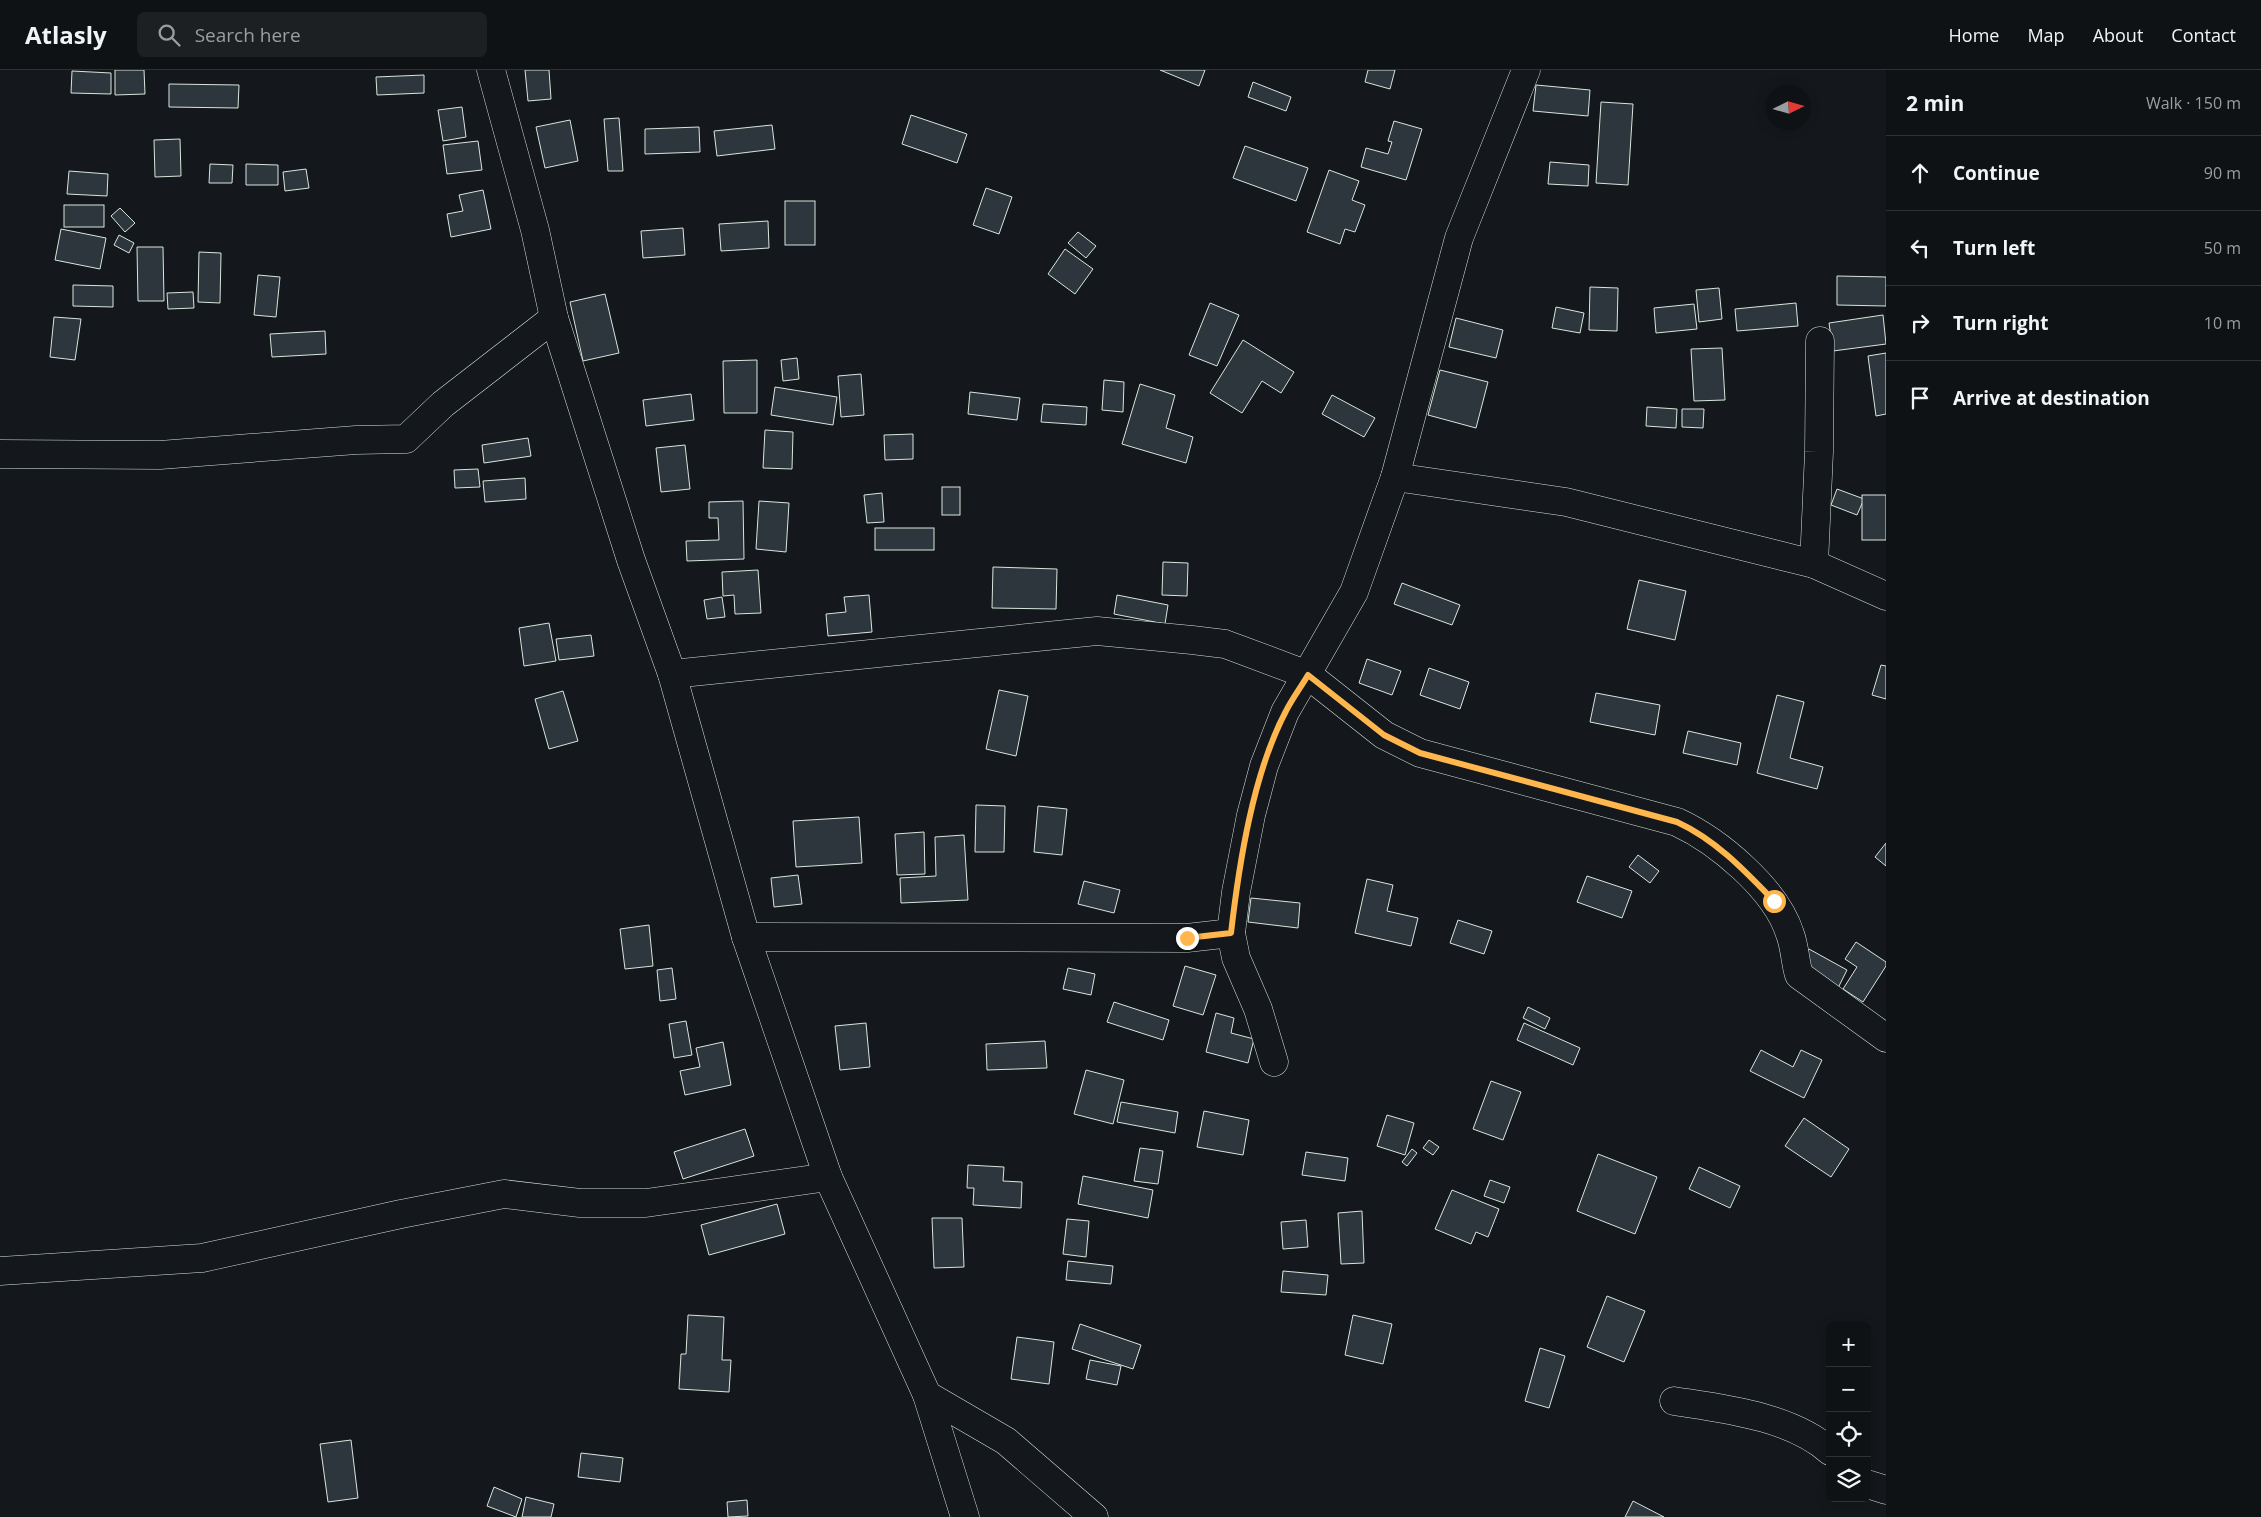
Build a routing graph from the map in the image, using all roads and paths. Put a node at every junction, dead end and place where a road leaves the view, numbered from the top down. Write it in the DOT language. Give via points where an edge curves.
graph roads {
  1 [pos="491,70"];
  2 [pos="1526,70"];
  3 [pos="554,318"];
  4 [pos="1820,341"];
  5 [pos="0,454"];
  6 [pos="1395,477"];
  7 [pos="1814,564"];
  8 [pos="1886,596"];
  9 [pos="672,674"];
  10 [pos="1308,675"];
  11 [pos="1231,933"];
  12 [pos="746,937"];
  13 [pos="1886,1038"];
  14 [pos="1274,1062"];
  15 [pos="828,1177"];
  16 [pos="0,1271"];
  17 [pos="927,1394"];
  18 [pos="1674,1400"];
  19 [pos="1826,1448"];
  20 [pos="1871,1485"];
  21 [pos="1886,1490"];
  22 [pos="965,1517"];
  23 [pos="1094,1517"];
  1 -- 3 [label="street" via="536,230"];
  2 -- 6 [label="street" via="1459,238"];
  3 -- 5 [label="street" via="444,404 406,439 160,454"];
  3 -- 9 [label="street" via="631,560"];
  4 -- 7 [label="street"];
  6 -- 7 [label="street" via="1566,502"];
  6 -- 10 [label="street" via="1354,592"];
  7 -- 8 [label="street"];
  9 -- 10 [label="street" via="1097,631 1225,644"];
  9 -- 12 [label="street"];
  10 -- 11 [label="street" via="1285,712 1264,766 1238,882"];
  10 -- 13 [label="street" via="1384,735 1420,753 1677,822 1698,832 1740,866 1774,901 1791,934 1799,975"];
  11 -- 12 [label="street" via="1187,938"];
  11 -- 14 [label="street" via="1236,958 1258,1009"];
  12 -- 15 [label="street"];
  15 -- 16 [label="street" via="646,1203 580,1204 504,1194 202,1258"];
  15 -- 17 [label="street"];
  17 -- 22 [label="street"];
  17 -- 23 [label="street" via="1006,1441"];
  18 -- 19 [label="street" via="1770,1420 1817,1440"];
  20 -- 21 [label="street"];
}
